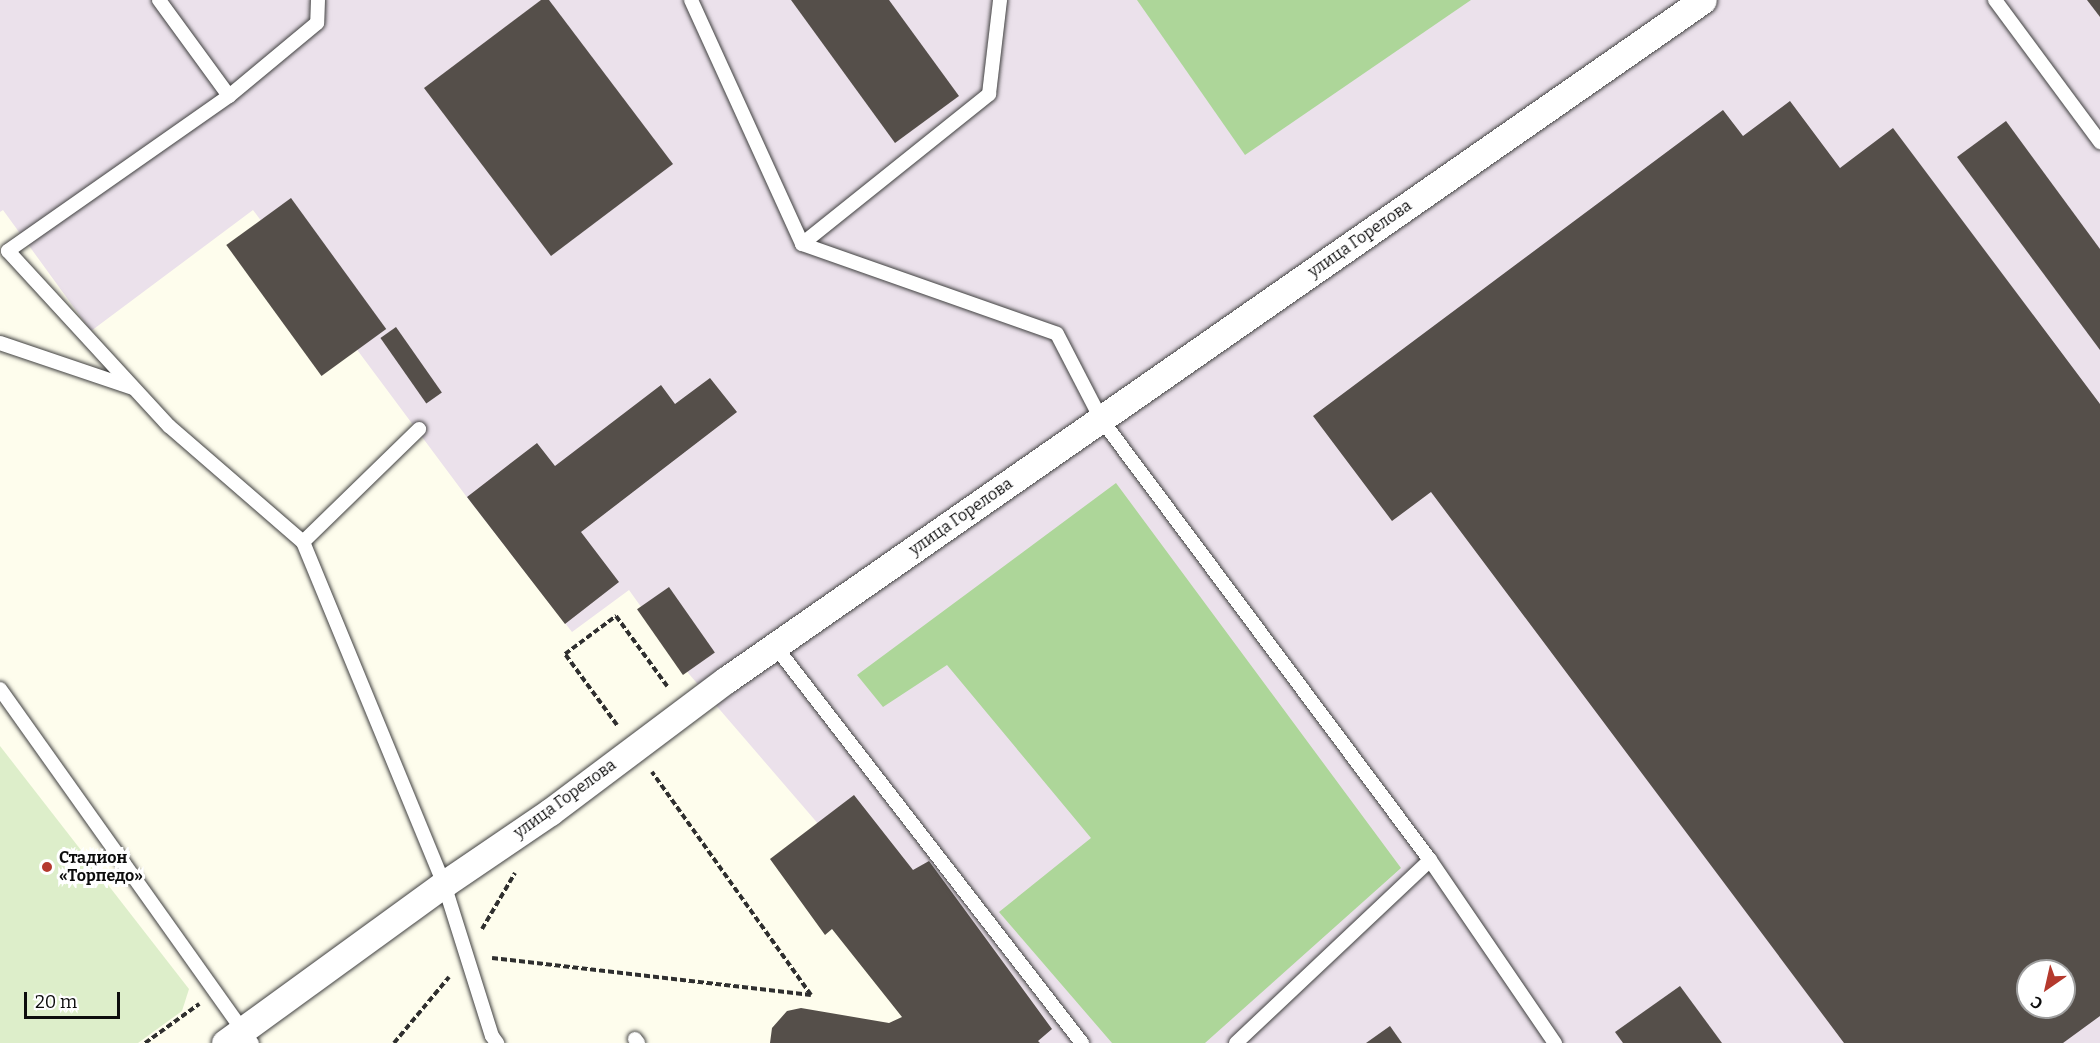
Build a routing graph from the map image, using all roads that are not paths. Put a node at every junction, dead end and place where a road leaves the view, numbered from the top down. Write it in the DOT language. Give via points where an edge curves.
graph roads {
  1 [pos="159,0"];
  2 [pos="318,0"];
  3 [pos="692,0"];
  4 [pos="1000,0"];
  5 [pos="1703,0"];
  6 [pos="1995,0"];
  7 [pos="229,96"];
  8 [pos="2100,142"];
  9 [pos="802,244"];
  10 [pos="0,343"];
  11 [pos="135,389"];
  12 [pos="1101,420"];
  13 [pos="419,429"];
  14 [pos="303,542"];
  15 [pos="775,646"];
  16 [pos="0,689"];
  17 [pos="1430,860"];
  18 [pos="444,884"];
  19 [pos="240,1039"];
  20 [pos="497,1043"];
  21 [pos="1082,1043"];
  22 [pos="1236,1043"];
  23 [pos="1555,1043"];
  1 -- 7 [label="lane"];
  2 -- 7 [label="lane" via="317,23"];
  3 -- 9 [label="lane"];
  4 -- 9 [label="lane" via="989,94"];
  5 -- 12 [label="street, улица Горелова"];
  6 -- 8 [label="lane"];
  7 -- 11 [label="lane" via="8,251"];
  9 -- 12 [label="lane" via="1057,334"];
  10 -- 11 [label="lane"];
  11 -- 14 [label="lane" via="169,426"];
  12 -- 15 [label="street, улица Горелова"];
  12 -- 17 [label="lane"];
  13 -- 14 [label="lane"];
  14 -- 18 [label="lane"];
  15 -- 18 [label="street, улица Горелова" via="550,812"];
  15 -- 21 [label="lane"];
  16 -- 19 [label="lane" via="216,991"];
  17 -- 22 [label="lane"];
  17 -- 23 [label="lane"];
  18 -- 19 [label="street, улица Горелова"];
  18 -- 20 [label="lane"];
}
